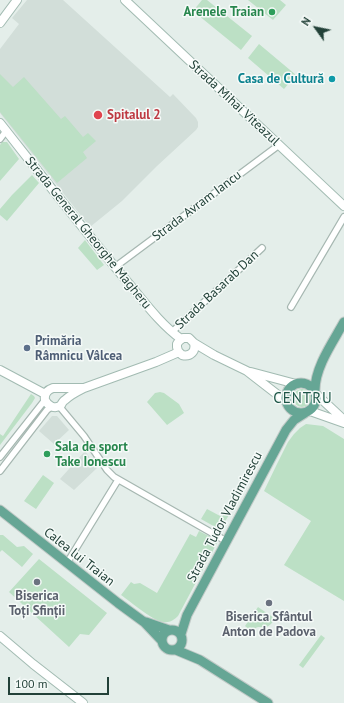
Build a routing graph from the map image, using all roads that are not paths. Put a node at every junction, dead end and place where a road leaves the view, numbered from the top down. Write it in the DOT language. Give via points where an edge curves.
graph roads {
  1 [pos="17,0"];
  2 [pos="125,0"];
  3 [pos="0,23"];
  4 [pos="0,122"];
  5 [pos="6,131"];
  6 [pos="0,139"];
  7 [pos="279,145"];
  8 [pos="344,206"];
  9 [pos="344,217"];
  10 [pos="262,248"];
  11 [pos="115,267"];
  12 [pos="291,307"];
  13 [pos="344,322"];
  14 [pos="172,332"];
  15 [pos="181,340"];
  16 [pos="194,343"];
  17 [pos="179,352"];
  18 [pos="193,352"];
  19 [pos="214,355"];
  20 [pos="319,368"];
  21 [pos="0,370"];
  22 [pos="247,371"];
  23 [pos="300,383"];
  24 [pos="56,388"];
  25 [pos="84,388"];
  26 [pos="315,392"];
  27 [pos="45,397"];
  28 [pos="58,404"];
  29 [pos="288,405"];
  30 [pos="307,412"];
  31 [pos="344,420"];
  32 [pos="344,423"];
  33 [pos="286,430"];
  34 [pos="0,457"];
  35 [pos="0,471"];
  36 [pos="118,480"];
  37 [pos="0,510"];
  38 [pos="226,541"];
  39 [pos="67,563"];
  40 [pos="187,615"];
  41 [pos="144,622"];
  42 [pos="170,630"];
  43 [pos="0,636"];
  44 [pos="182,637"];
  45 [pos="162,641"];
  46 [pos="176,650"];
  47 [pos="200,660"];
  48 [pos="83,703"];
  49 [pos="268,703"];
  1 -- 3 [label="street"];
  2 -- 7 [label="street, Strada Mihai Viteazul"];
  4 -- 5 [label="street, Strada General Gheorghe Magheru"];
  5 -- 6 [label="street"];
  5 -- 11 [label="street, Strada General Gheorghe Magheru"];
  7 -- 8 [label="street, Strada Mihai Viteazul"];
  7 -- 11 [label="street, Strada Avram Iancu"];
  9 -- 12 [label="street"];
  10 -- 14 [label="street, Strada Basarab Dan"];
  11 -- 14 [label="street, Strada General Gheorghe Magheru"];
  13 -- 20 [label="main road"];
  14 -- 15 [label="street, Strada General Gheorghe Magheru"];
  15 -- 16 [label="street" via="187,338"];
  15 -- 17 [label="street" via="177,346"];
  16 -- 18 [label="street"];
  16 -- 19 [label="street"];
  17 -- 18 [label="street" via="187,356"];
  17 -- 25 [label="street"];
  18 -- 19 [label="street"];
  19 -- 22 [label="street"];
  20 -- 23 [label="main road"];
  20 -- 26 [label="main road"];
  21 -- 27 [label="street"];
  22 -- 23 [label="street"];
  22 -- 29 [label="street"];
  23 -- 26 [label="main road" via="311,386"];
  23 -- 29 [label="main road" via="289,389 286,398"];
  24 -- 25 [label="street"];
  24 -- 27 [label="street" via="49,389"];
  24 -- 28 [label="street" via="63,394"];
  25 -- 28 [label="street"];
  26 -- 30 [label="main road" via="316,404"];
  26 -- 31 [label="street"];
  27 -- 28 [label="street" via="46,404"];
  27 -- 34 [label="street"];
  28 -- 35 [label="street" via="47,410"];
  28 -- 36 [label="street" via="107,470"];
  29 -- 30 [label="main road" via="297,413"];
  29 -- 33 [label="main road, Strada Tudor Vladimirescu" via="289,418"];
  30 -- 32 [label="street"];
  30 -- 33 [label="main road, Strada Tudor Vladimirescu" via="294,420"];
  33 -- 38 [label="main road, Strada Tudor Vladimirescu"];
  36 -- 38 [label="street"];
  36 -- 39 [label="street"];
  37 -- 39 [label="main road, Calea lui Traian"];
  38 -- 40 [label="main road, Strada Tudor Vladimirescu"];
  39 -- 41 [label="main road, Calea lui Traian"];
  40 -- 42 [label="main road, Strada Tudor Vladimirescu"];
  40 -- 44 [label="main road, Strada Tudor Vladimirescu"];
  41 -- 42 [label="main road, Calea lui Traian"];
  41 -- 45 [label="main road, Calea lui Traian"];
  42 -- 44 [label="main road" via="177,631"];
  42 -- 45 [label="main road" via="164,634"];
  43 -- 48 [label="street"];
  44 -- 46 [label="main road" via="181,646"];
  44 -- 47 [label="main road"];
  45 -- 46 [label="main road" via="167,649"];
  46 -- 47 [label="main road"];
  47 -- 49 [label="main road"];
}
